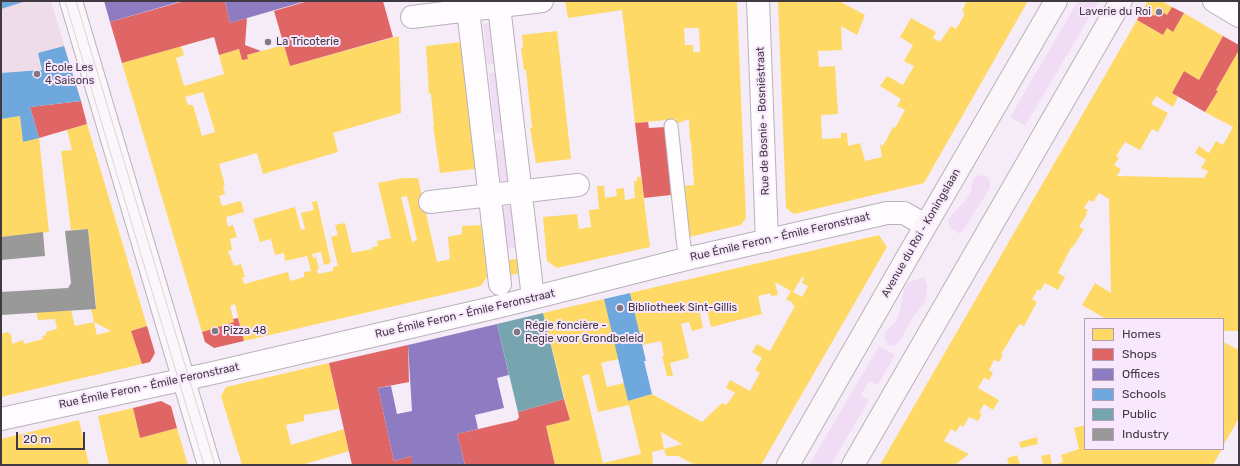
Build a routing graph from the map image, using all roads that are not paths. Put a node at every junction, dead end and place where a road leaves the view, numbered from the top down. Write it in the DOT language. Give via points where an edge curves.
graph roads {
  1 [pos="71,1"];
  2 [pos="542,1"];
  3 [pos="758,1"];
  4 [pos="1056,1"];
  5 [pos="1121,1"];
  6 [pos="1214,1"];
  7 [pos="467,6"];
  8 [pos="500,6"];
  9 [pos="1239,16"];
  10 [pos="412,17"];
  11 [pos="671,126"];
  12 [pos="578,185"];
  13 [pos="520,190"];
  14 [pos="490,194"];
  15 [pos="430,202"];
  16 [pos="925,225"];
  17 [pos="767,240"];
  18 [pos="686,259"];
  19 [pos="500,284"];
  20 [pos="533,298"];
  21 [pos="184,379"];
  22 [pos="1,420"];
  23 [pos="209,465"];
  24 [pos="788,465"];
  25 [pos="853,465"];
  1 -- 21 [label="street"];
  2 -- 8 [label="street"];
  3 -- 17 [label="street, Rue de Bosnie - Bosniëstraat"];
  4 -- 16 [label="street, Avenue du Roi - Koningslaan"];
  5 -- 25 [label="street"];
  6 -- 9 [label="street"];
  7 -- 8 [label="street"];
  7 -- 10 [label="street"];
  7 -- 14 [label="street"];
  8 -- 13 [label="street"];
  11 -- 18 [label="lane"];
  12 -- 13 [label="street"];
  13 -- 14 [label="street"];
  13 -- 20 [label="street"];
  14 -- 15 [label="street"];
  14 -- 19 [label="street"];
  16 -- 17 [label="street, Rue Émile Feron - Émile Feronstraat" via="904,213 887,212"];
  16 -- 24 [label="street, Avenue du Roi - Koningslaan"];
  17 -- 18 [label="street, Rue Émile Feron - Émile Feronstraat"];
  18 -- 20 [label="street, Rue Émile Feron - Émile Feronstraat"];
  20 -- 21 [label="street, Rue Émile Feron - Émile Feronstraat"];
  21 -- 22 [label="street, Rue Émile Feron - Émile Feronstraat"];
  21 -- 23 [label="street"];
}
